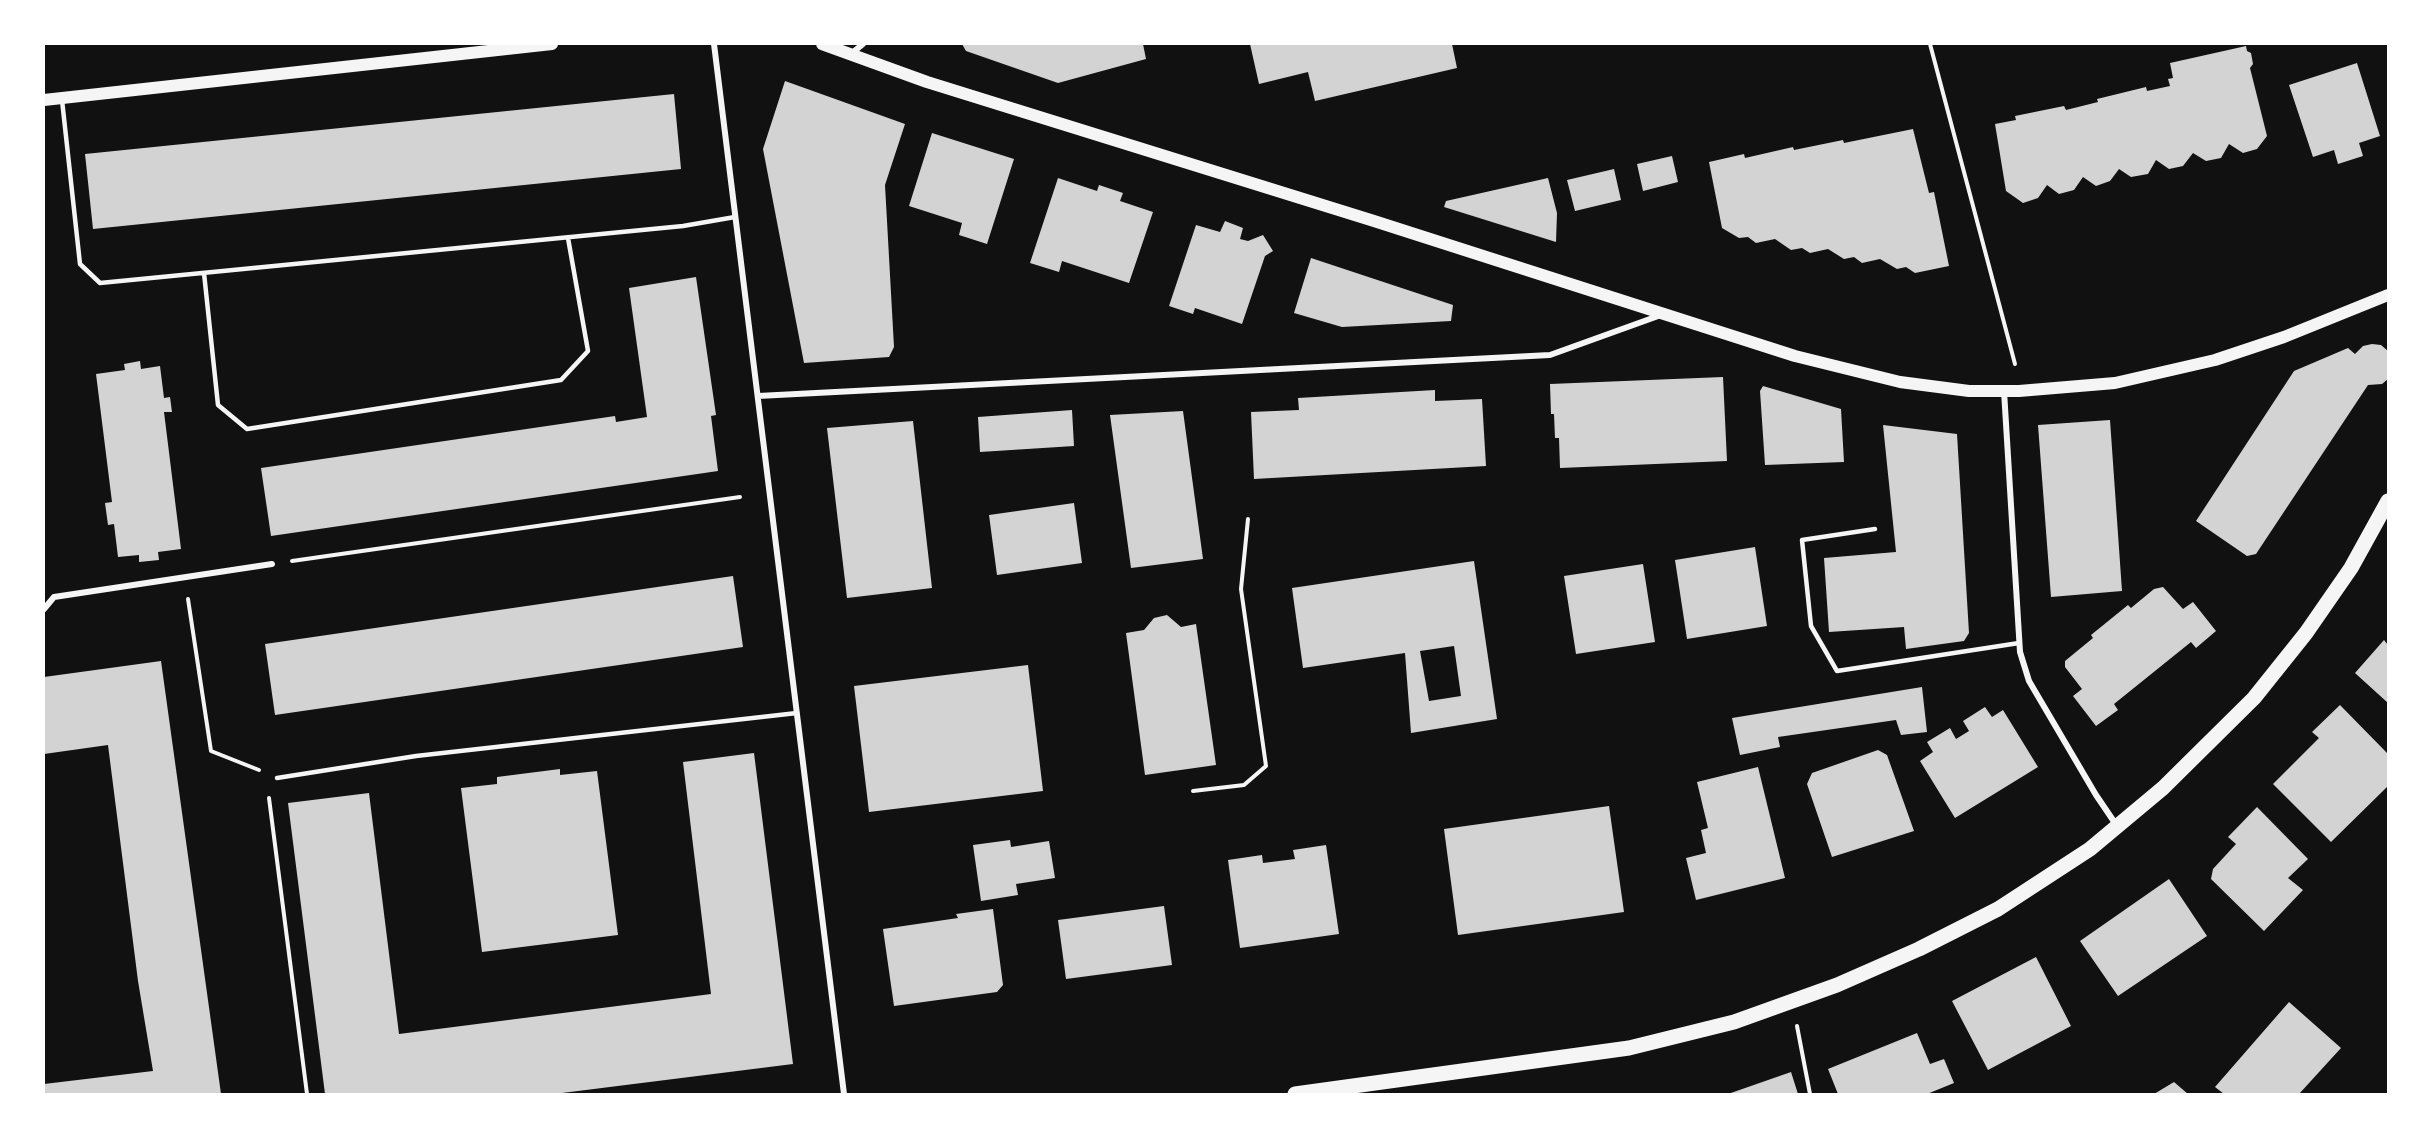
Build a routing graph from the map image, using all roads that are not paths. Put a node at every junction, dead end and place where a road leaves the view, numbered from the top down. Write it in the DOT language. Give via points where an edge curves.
graph roads {
  1 [pos="552,44"];
  2 [pos="714,44"];
  3 [pos="822,44"];
  4 [pos="863,44"];
  5 [pos="852,53"];
  6 [pos="61,98"];
  7 [pos="44,100"];
  8 [pos="735,218"];
  9 [pos="568,238"];
  10 [pos="204,273"];
  11 [pos="2388,295"];
  12 [pos="1663,314"];
  13 [pos="2004,391"];
  14 [pos="758,396"];
  15 [pos="2388,501"];
  16 [pos="1875,529"];
  17 [pos="272,564"];
  18 [pos="44,609"];
  19 [pos="2019,643"];
  20 [pos="797,714"];
  21 [pos="277,778"];
  22 [pos="2117,826"];
  23 [pos="843,1095"];
  24 [pos="1295,1095"];
  1 -- 6 [label="main road"];
  2 -- 8 [label="street"];
  3 -- 5 [label="main road"];
  4 -- 5 [label="street"];
  5 -- 12 [label="main road" via="927,82"];
  6 -- 7 [label="main road"];
  6 -- 10 [label="lane" via="80,264 100,283"];
  8 -- 9 [label="lane"];
  8 -- 14 [label="street"];
  9 -- 10 [label="lane"];
  9 -- 10 [label="lane" via="588,351 561,380 247,429 218,405"];
  11 -- 13 [label="main road" via="2216,360 2115,383"];
  12 -- 13 [label="main road" via="1795,356 1900,382 1969,391"];
  12 -- 14 [label="street" via="1550,355"];
  13 -- 19 [label="street"];
  14 -- 20 [label="street"];
  15 -- 22 [label="main road" via="2346,575 2254,698 2163,788"];
  16 -- 19 [label="lane" via="1802,540 1811,626 1837,671"];
  17 -- 18 [label="street" via="54,597"];
  19 -- 22 [label="street" via="2030,681"];
  20 -- 21 [label="lane" via="416,756"];
  20 -- 23 [label="street"];
  22 -- 24 [label="main road" via="2090,849 1998,909 1837,985 1734,1022 1629,1048"];
}
